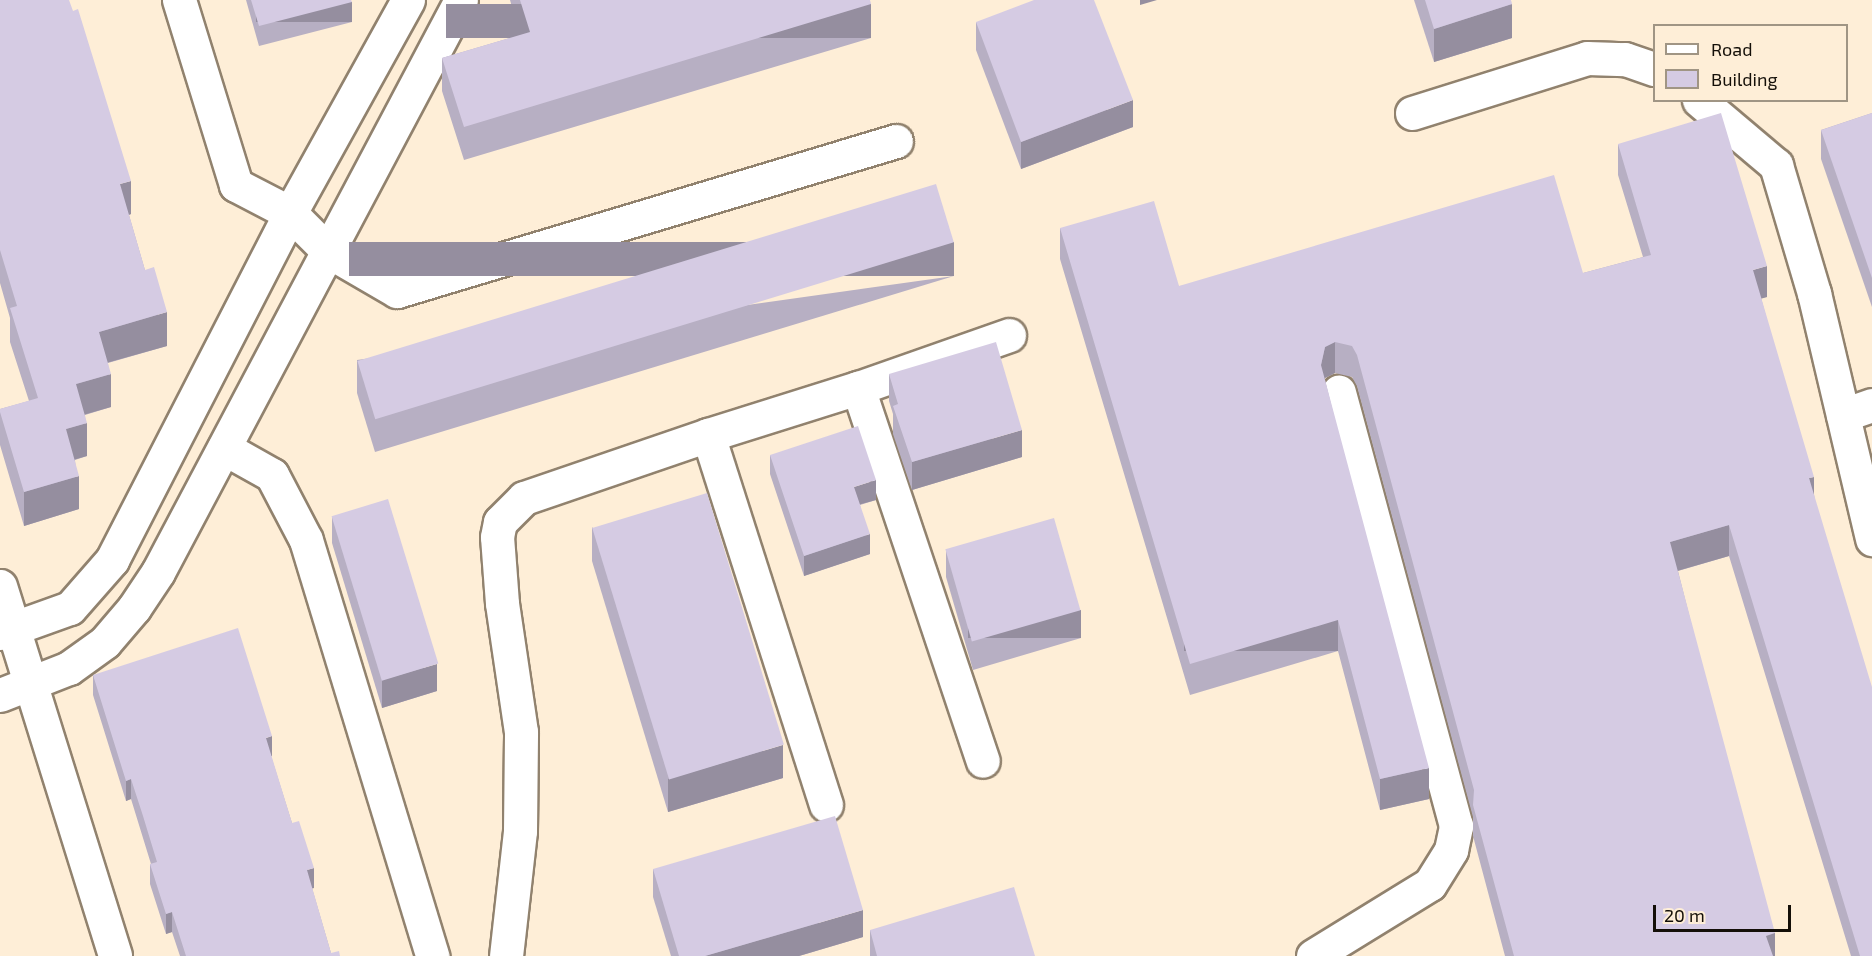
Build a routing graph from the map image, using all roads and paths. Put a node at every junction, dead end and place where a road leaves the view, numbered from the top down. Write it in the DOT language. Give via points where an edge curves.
graph roads {
  1 [pos="179,0"];
  2 [pos="408,0"];
  3 [pos="461,0"];
  4 [pos="1653,69"];
  5 [pos="1701,102"];
  6 [pos="1412,113"];
  7 [pos="896,141"];
  8 [pos="290,213"];
  9 [pos="328,251"];
  10 [pos="1010,335"];
  11 [pos="858,388"];
  12 [pos="1339,391"];
  13 [pos="1857,410"];
  14 [pos="708,435"];
  15 [pos="224,448"];
  16 [pos="1872,539"];
  17 [pos="0,586"];
  18 [pos="7,631"];
  19 [pos="15,690"];
  20 [pos="983,760"];
  21 [pos="826,805"];
  22 [pos="115,956"];
  23 [pos="432,956"];
  24 [pos="506,956"];
  25 [pos="1313,956"];
  1 -- 8 [label="street" via="236,185"];
  2 -- 8 [label="street"];
  3 -- 9 [label="street"];
  4 -- 6 [label="street" via="1625,59 1587,58"];
  5 -- 13 [label="street" via="1776,165 1814,293"];
  7 -- 9 [label="street" via="397,291"];
  8 -- 9 [label="street"];
  8 -- 18 [label="street" via="112,560 70,608"];
  9 -- 15 [label="street"];
  10 -- 11 [label="street"];
  11 -- 14 [label="street"];
  11 -- 20 [label="street"];
  12 -- 25 [label="street" via="1456,826 1451,850 1430,884"];
  13 -- 16 [label="street"];
  14 -- 21 [label="street"];
  14 -- 24 [label="street" via="524,498 500,522 497,537 502,603 521,732 520,831"];
  15 -- 19 [label="street" via="134,608 105,642 69,668"];
  15 -- 23 [label="street" via="272,475 306,540"];
  17 -- 18 [label="street"];
  18 -- 19 [label="street"];
  19 -- 22 [label="street"];
}
